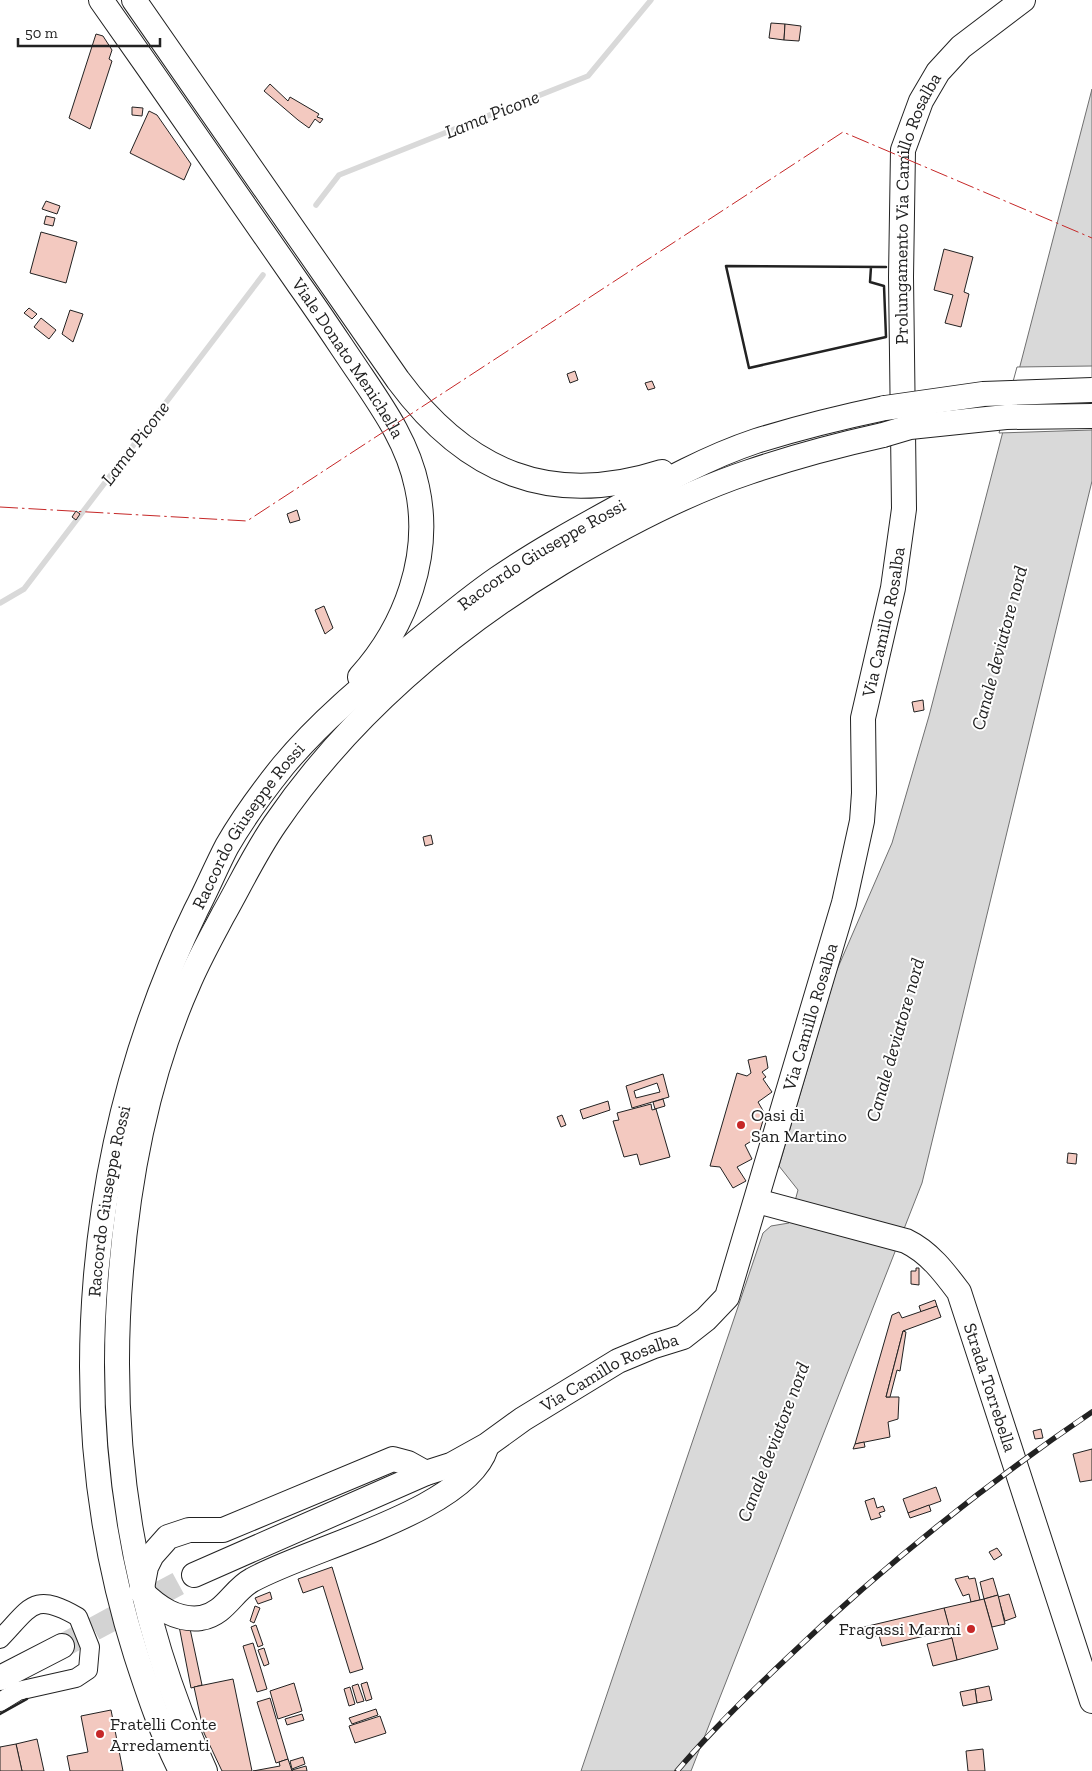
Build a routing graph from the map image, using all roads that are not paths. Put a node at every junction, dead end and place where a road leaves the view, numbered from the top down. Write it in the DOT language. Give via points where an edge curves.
graph roads {
  1 [pos="101,0"];
  2 [pos="134,0"];
  3 [pos="1023,0"];
  4 [pos="1047,390"];
  5 [pos="1092,390"];
  6 [pos="1092,416"];
  7 [pos="884,423"];
  8 [pos="910,426"];
  9 [pos="752,442"];
  10 [pos="904,459"];
  11 [pos="307,739"];
  12 [pos="164,981"];
  13 [pos="159,1064"];
  14 [pos="120,1123"];
  15 [pos="757,1201"];
  16 [pos="487,1445"];
  17 [pos="426,1473"];
  18 [pos="194,1575"];
  19 [pos="141,1591"];
  20 [pos="0,1638"];
  21 [pos="62,1646"];
  22 [pos="0,1678"];
  23 [pos="1092,1701"];
  24 [pos="0,1702"];
  25 [pos="169,1748"];
  26 [pos="174,1771"];
  27 [pos="181,1771"];
  28 [pos="205,1771"];
  1 -- 11 [label="main road, Viale Donato Menichella" via="391,420 417,486 422,540 417,574 407,602 385,644"];
  2 -- 9 [label="main road, Viale Donato Menichella" via="416,405 467,451 500,469 538,482 572,486 626,481"];
  3 -- 10 [label="main road, Prolungamento Via Camillo Rosalba" via="961,47 938,72 921,101 903,150"];
  4 -- 5 [label="main road, bridge"];
  4 -- 7 [label="main road, bridge" via="982,394"];
  4 -- 8 [label="main road, bridge" via="957,408"];
  6 -- 8 [label="main road, bridge" via="1006,417"];
  7 -- 8 [label="main road"];
  7 -- 9 [label="main road, Raccordo Giuseppe Rossi" via="840,417"];
  7 -- 13 [label="main road" via="814,451 745,473 621,528 540,576 442,645 362,718 275,824 250,865 188,985"];
  9 -- 11 [label="main road, Raccordo Giuseppe Rossi" via="667,479 495,580 389,665"];
  10 -- 15 [label="main road, Via Camillo Rosalba" via="900,551 864,718 862,821 844,903"];
  11 -- 12 [label="main road, Raccordo Giuseppe Rossi" via="275,777 228,845"];
  12 -- 13 [label="main road"];
  12 -- 14 [label="main road, Raccordo Giuseppe Rossi" via="139,1052"];
  13 -- 14 [label="main road"];
  13 -- 19 [label="main road" via="134,1170 123,1239 117,1320 117,1414 122,1477"];
  14 -- 25 [label="main road, Raccordo Giuseppe Rossi" via="100,1250 94,1326 93,1398 97,1468 124,1618"];
  15 -- 16 [label="main road, Via Camillo Rosalba" via="727,1297 706,1319 683,1337 618,1362 522,1419"];
  15 -- 23 [label="main road, Strada Torrebella" via="906,1241 926,1253 959,1292"];
  16 -- 17 [label="main road, Via Camillo Rosalba" via="451,1465"];
  16 -- 19 [label="main road" via="483,1458 462,1482 413,1512 252,1580 211,1616 188,1618 171,1614 156,1606"];
  17 -- 18 [label="main road, Via Camillo Rosalba"];
  17 -- 19 [label="main road" via="393,1459 222,1530 179,1532 164,1541 152,1555"];
  19 -- 28 [label="main road" via="169,1681"];
  20 -- 24 [label="street" via="16,1618 33,1605 49,1603 78,1617 90,1647 88,1670 76,1678 18,1691"];
  21 -- 22 [label="main road"];
  25 -- 26 [label="main road"];
  25 -- 27 [label="main road, Raccordo Giuseppe Rossi"];
}
